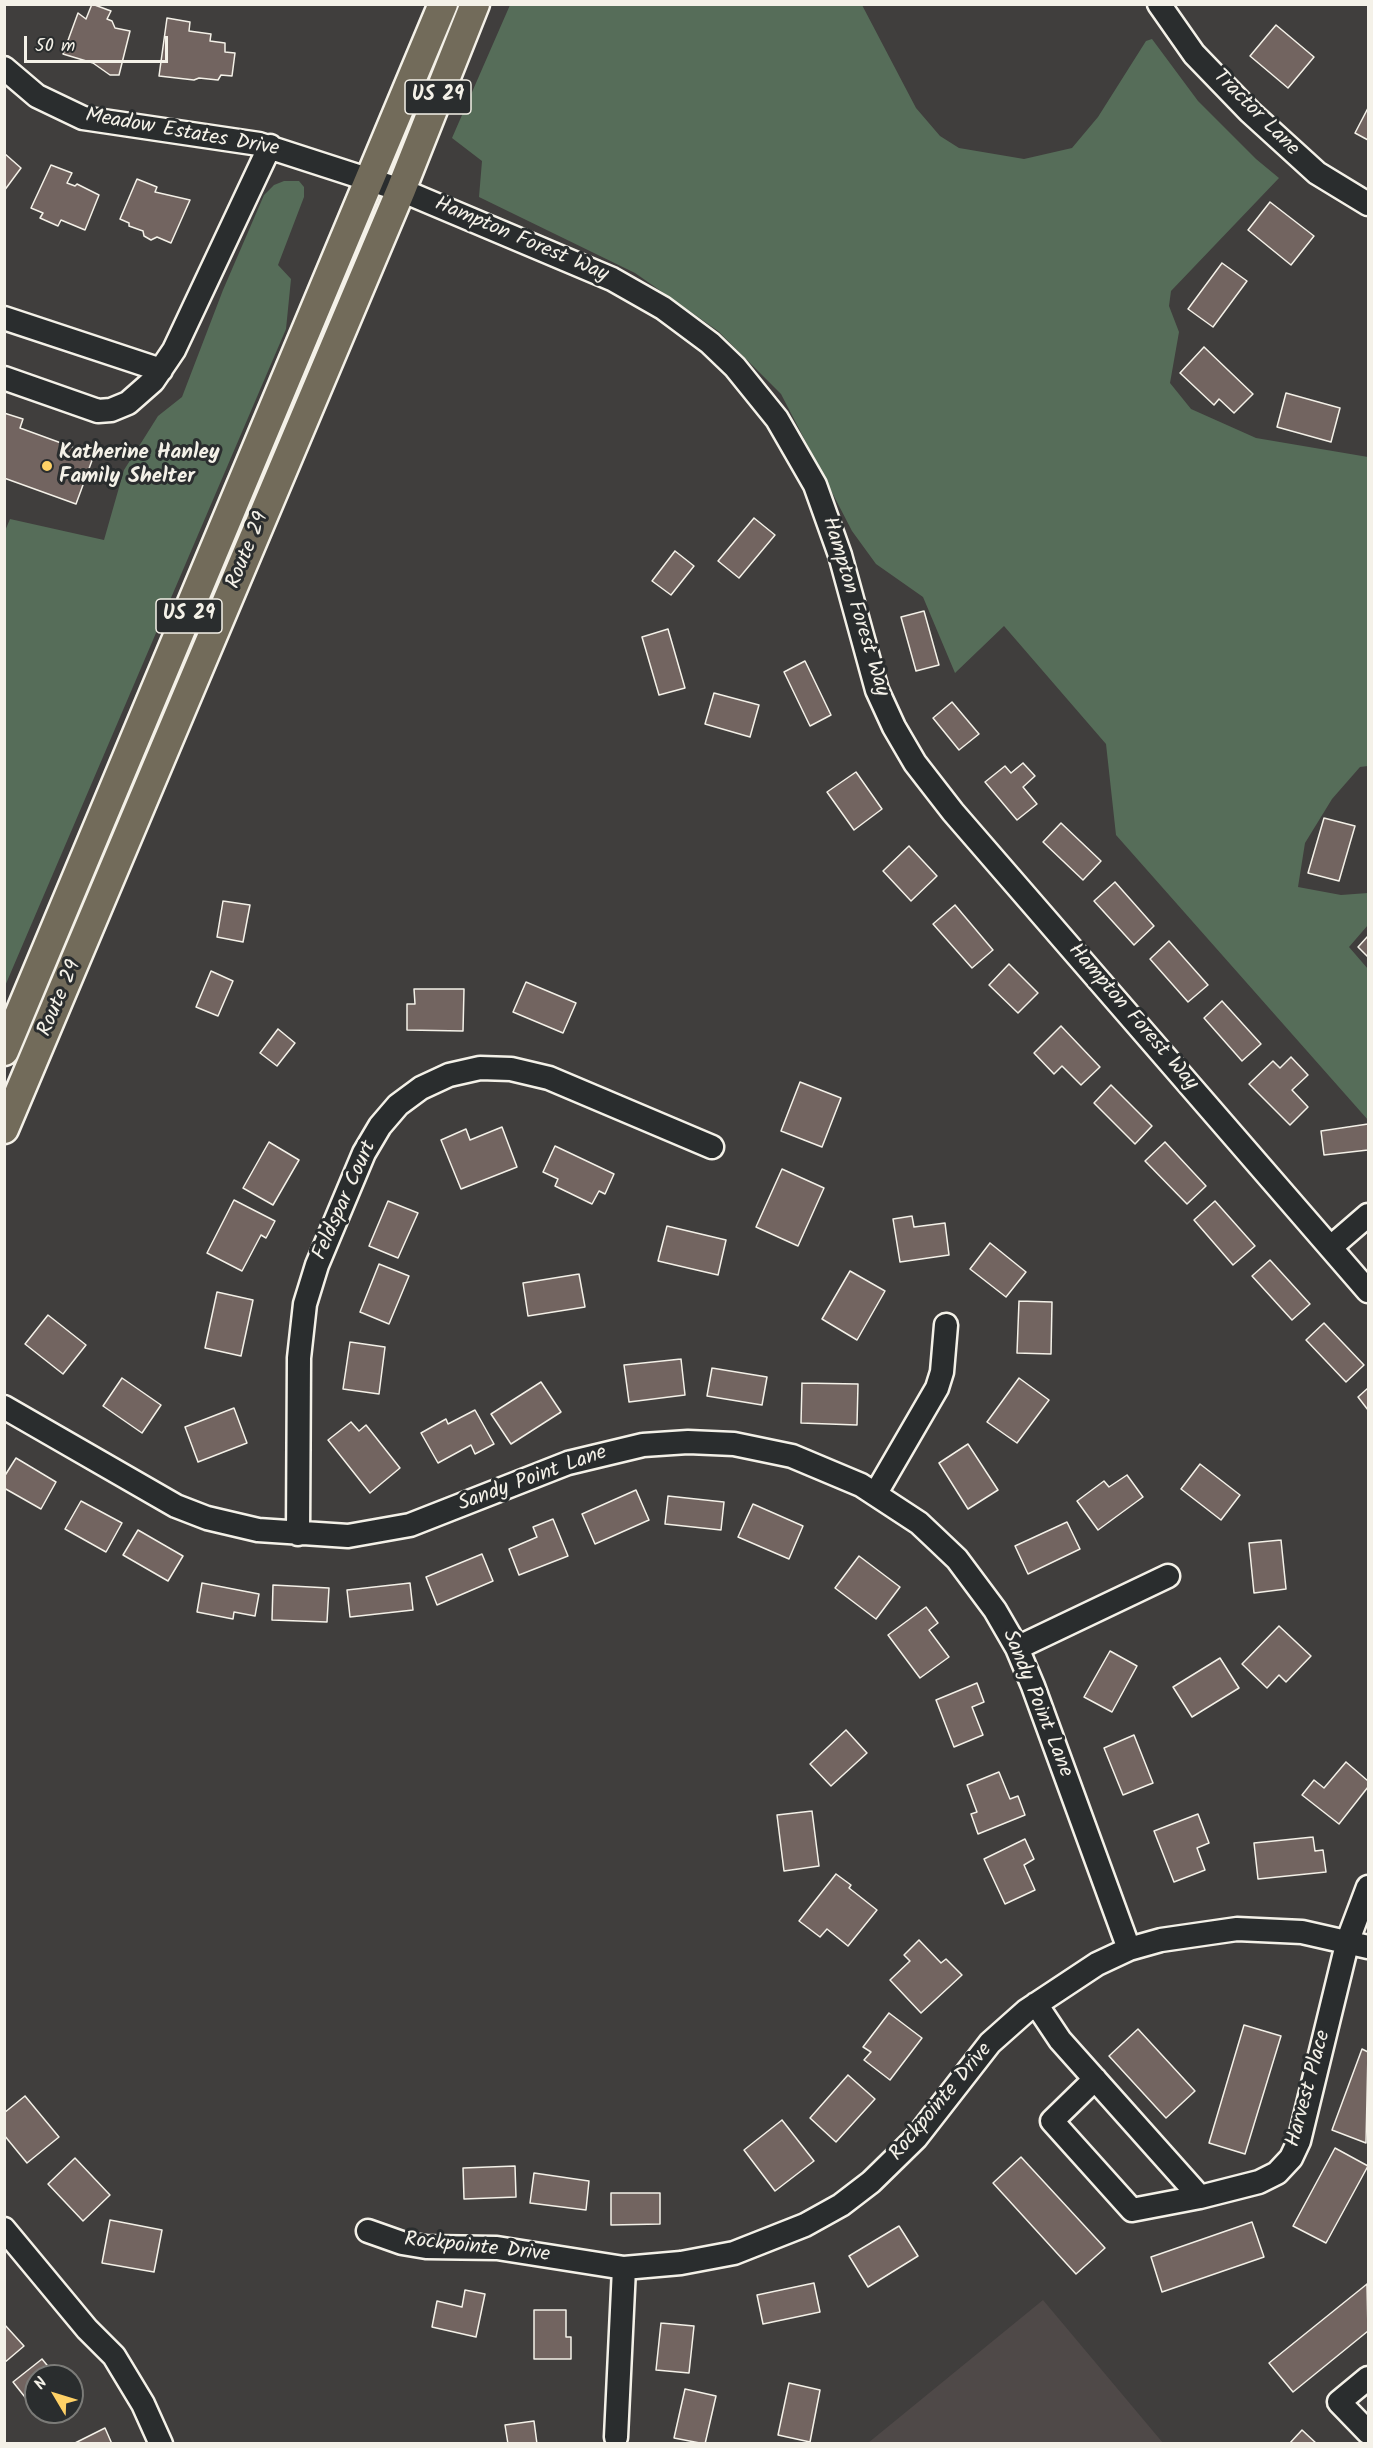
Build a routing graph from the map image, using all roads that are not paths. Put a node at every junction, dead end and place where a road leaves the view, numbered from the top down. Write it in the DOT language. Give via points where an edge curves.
graph roads {
  1 [pos="443,4"];
  2 [pos="475,4"];
  3 [pos="1159,4"];
  4 [pos="4,68"];
  5 [pos="270,146"];
  6 [pos="370,179"];
  7 [pos="401,190"];
  8 [pos="1368,204"];
  9 [pos="4,318"];
  10 [pos="160,370"];
  11 [pos="4,378"];
  12 [pos="4,1051"];
  13 [pos="4,1129"];
  14 [pos="712,1147"];
  15 [pos="1368,1215"];
  16 [pos="1331,1247"];
  17 [pos="1368,1291"];
  18 [pos="946,1325"];
  19 [pos="4,1407"];
  20 [pos="876,1493"];
  21 [pos="298,1534"];
  22 [pos="1168,1576"];
  23 [pos="1017,1648"];
  24 [pos="1368,1887"];
  25 [pos="1358,1943"];
  26 [pos="1129,1949"];
  27 [pos="1036,2004"];
  28 [pos="1095,2079"];
  29 [pos="1200,2197"];
  30 [pos="4,2229"];
  31 [pos="369,2231"];
  32 [pos="624,2268"];
  33 [pos="1368,2378"];
  34 [pos="1368,2432"];
  35 [pos="616,2437"];
  36 [pos="161,2444"];
  1 -- 6 [label="main road, Route 29 / US 29"];
  2 -- 7 [label="main road, Route 29 / US 29"];
  3 -- 8 [label="street, Tractor Lane" via="1194,54 1250,112 1317,173"];
  4 -- 5 [label="street, Meadow Estates Drive" via="37,96 83,118"];
  5 -- 6 [label="street, Meadow Estates Drive"];
  5 -- 10 [label="street" via="174,350"];
  6 -- 7 [label="street, Hampton Forest Way"];
  6 -- 12 [label="main road, Route 29 / US 29"];
  7 -- 13 [label="main road, Route 29 / US 29"];
  7 -- 16 [label="street, Hampton Forest Way" via="633,290 710,344 757,391 798,451 815,485 840,555 877,690 915,763 952,812"];
  9 -- 10 [label="street"];
  10 -- 11 [label="street" via="128,403 98,411"];
  14 -- 21 [label="street, Feldspar Court" via="549,1078 511,1069 480,1068 449,1075 398,1105 364,1153 317,1264 305,1304 299,1358"];
  15 -- 16 [label="street"];
  16 -- 17 [label="street, Hampton Forest Way"];
  18 -- 20 [label="street" via="937,1388"];
  19 -- 21 [label="street, Sandy Point Lane" via="176,1506 243,1528"];
  20 -- 21 [label="street, Sandy Point Lane" via="792,1456 734,1444 665,1443 608,1451 568,1463 410,1525 348,1536"];
  20 -- 23 [label="street, Sandy Point Lane" via="919,1523 957,1559"];
  22 -- 23 [label="street"];
  23 -- 26 [label="street, Sandy Point Lane"];
  24 -- 25 [label="street, Harvest Place"];
  25 -- 26 [label="street, Rockpointe Drive" via="1302,1932 1237,1929"];
  25 -- 29 [label="street, Harvest Place" via="1291,2158 1277,2173 1259,2182"];
  26 -- 27 [label="street, Rockpointe Drive" via="1097,1964"];
  27 -- 28 [label="street" via="1060,2040"];
  27 -- 32 [label="street, Rockpointe Drive" via="990,2043 897,2159 841,2205 805,2225 734,2253"];
  28 -- 29 [label="street"];
  28 -- 29 [label="street, Harvest Place" via="1052,2121 1132,2210"];
  30 -- 36 [label="street" via="114,2356"];
  31 -- 32 [label="street, Rockpointe Drive" via="426,2247 498,2248"];
  32 -- 35 [label="street"];
  33 -- 34 [label="street" via="1339,2402"];
}
